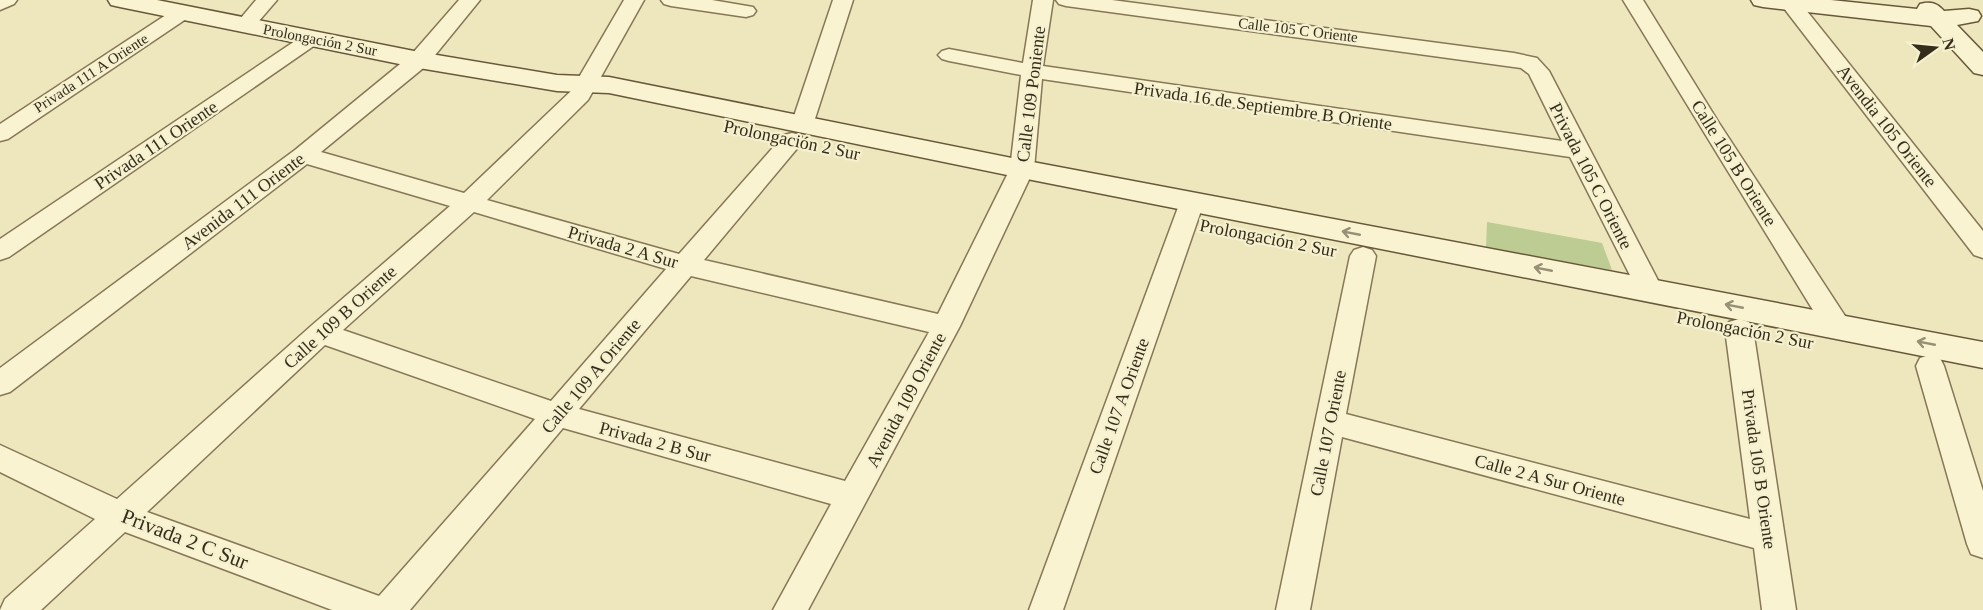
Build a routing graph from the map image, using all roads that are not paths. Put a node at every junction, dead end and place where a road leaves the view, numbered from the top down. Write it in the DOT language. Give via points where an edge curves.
graph roads {
  1 [pos="7,0"];
  2 [pos="120,0"];
  3 [pos="267,0"];
  4 [pos="470,0"];
  5 [pos="634,0"];
  6 [pos="671,0"];
  7 [pos="843,0"];
  8 [pos="1044,0"];
  9 [pos="1066,0"];
  10 [pos="1633,0"];
  11 [pos="1763,0"];
  12 [pos="1867,0"];
  13 [pos="1791,3"];
  14 [pos="0,4"];
  15 [pos="1929,9"];
  16 [pos="746,11"];
  17 [pos="182,13"];
  18 [pos="1976,17"];
  19 [pos="245,25"];
  20 [pos="312,39"];
  21 [pos="949,55"];
  22 [pos="419,60"];
  23 [pos="1529,63"];
  24 [pos="1983,67"];
  25 [pos="1032,71"];
  26 [pos="575,87"];
  27 [pos="797,133"];
  28 [pos="0,134"];
  29 [pos="1578,151"];
  30 [pos="303,154"];
  31 [pos="1018,178"];
  32 [pos="469,203"];
  33 [pos="1188,212"];
  34 [pos="1983,249"];
  35 [pos="0,251"];
  36 [pos="1363,256"];
  37 [pos="685,265"];
  38 [pos="1650,290"];
  39 [pos="946,326"];
  40 [pos="1837,326"];
  41 [pos="1739,329"];
  42 [pos="321,333"];
  43 [pos="1983,355"];
  44 [pos="1930,366"];
  45 [pos="1983,377"];
  46 [pos="0,384"];
  47 [pos="558,415"];
  48 [pos="1330,422"];
  49 [pos="0,458"];
  50 [pos="854,497"];
  51 [pos="1977,506"];
  52 [pos="121,516"];
  53 [pos="1770,538"];
  54 [pos="1983,544"];
  55 [pos="17,610"];
  56 [pos="374,610"];
  57 [pos="389,610"];
  58 [pos="790,610"];
  59 [pos="1046,610"];
  60 [pos="1293,610"];
  61 [pos="1779,610"];
  1 -- 14 [label="street"];
  2 -- 17 [label="street, Prolongación 2 Sur"];
  3 -- 19 [label="street"];
  4 -- 22 [label="street, Avenida 111 Oriente"];
  5 -- 26 [label="street, Calle 109 B Oriente"];
  6 -- 16 [label="street"];
  7 -- 27 [label="street, Calle 109 A Oriente"];
  8 -- 25 [label="street, Calle 109 Poniente"];
  9 -- 23 [label="street, Calle 105 C Oriente"];
  10 -- 40 [label="street, Calle 105 B Oriente"];
  11 -- 13 [label="street"];
  12 -- 15 [label="street"];
  13 -- 15 [label="street"];
  13 -- 34 [label="street, Avendia 105 Oriente"];
  15 -- 18 [label="street"];
  15 -- 24 [label="street"];
  17 -- 19 [label="street, Prolongación 2 Sur"];
  17 -- 28 [label="street, Privada 111 A Oriente"];
  19 -- 20 [label="street, Prolongación 2 Sur"];
  20 -- 22 [label="street, Prolongación 2 Sur"];
  20 -- 35 [label="street, Privada 111 Oriente"];
  21 -- 25 [label="street, Privada 16 de Septiembre B Oriente"];
  22 -- 26 [label="street, Prolongación 2 Sur"];
  22 -- 30 [label="street, Avenida 111 Oriente"];
  23 -- 29 [label="street, Privada 105 C Oriente" via="1538,71"];
  25 -- 29 [label="street, Privada 16 de Septiembre B Oriente"];
  25 -- 31 [label="street, Calle 109 Poniente"];
  26 -- 27 [label="street, Prolongación 2 Sur" via="598,101"];
  26 -- 32 [label="street, Calle 109 B Oriente"];
  27 -- 31 [label="street, Prolongación 2 Sur"];
  27 -- 37 [label="street, Calle 109 A Oriente"];
  29 -- 38 [label="street, Privada 105 C Oriente"];
  30 -- 32 [label="street, Privada 2 A Sur"];
  30 -- 46 [label="street, Avenida 111 Oriente"];
  31 -- 33 [label="street, Prolongación 2 Sur"];
  31 -- 39 [label="street, Avenida 109 Oriente"];
  32 -- 37 [label="street, Privada 2 A Sur"];
  32 -- 42 [label="street, Calle 109 B Oriente"];
  33 -- 36 [label="street, Prolongación 2 Sur"];
  38 -- 33 [label="street, Prolongación 2 Sur, one-way"];
  33 -- 59 [label="street, Calle 107 A Oriente"];
  36 -- 41 [label="street, Prolongación 2 Sur"];
  36 -- 48 [label="street, Calle 107 Oriente"];
  37 -- 39 [label="street, Privada 2 A Sur"];
  37 -- 47 [label="street, Calle 109 A Oriente"];
  40 -- 38 [label="street, Prolongación 2 Sur, one-way"];
  39 -- 50 [label="street, Avenida 109 Oriente"];
  43 -- 40 [label="street, Prolongación 2 Sur, one-way"];
  41 -- 44 [label="street, Prolongación 2 Sur"];
  41 -- 53 [label="street, Privada 105 B Oriente"];
  42 -- 47 [label="street, Privada 2 B Sur"];
  42 -- 52 [label="street, Calle 109 B Oriente"];
  44 -- 45 [label="street, Prolongación 2 Sur"];
  44 -- 51 [label="street"];
  47 -- 50 [label="street, Privada 2 B Sur"];
  47 -- 57 [label="street, Calle 109 A Oriente"];
  48 -- 53 [label="street, Calle 2 A Sur Oriente"];
  48 -- 60 [label="street, Calle 107 Oriente"];
  49 -- 52 [label="street, Privada 2 C Sur"];
  50 -- 58 [label="street, Avenida 109 Oriente"];
  51 -- 54 [label="street"];
  52 -- 55 [label="street, Calle 109 B Oriente"];
  52 -- 56 [label="street, Privada 2 C Sur"];
  53 -- 61 [label="street, Privada 105 B Oriente"];
}
